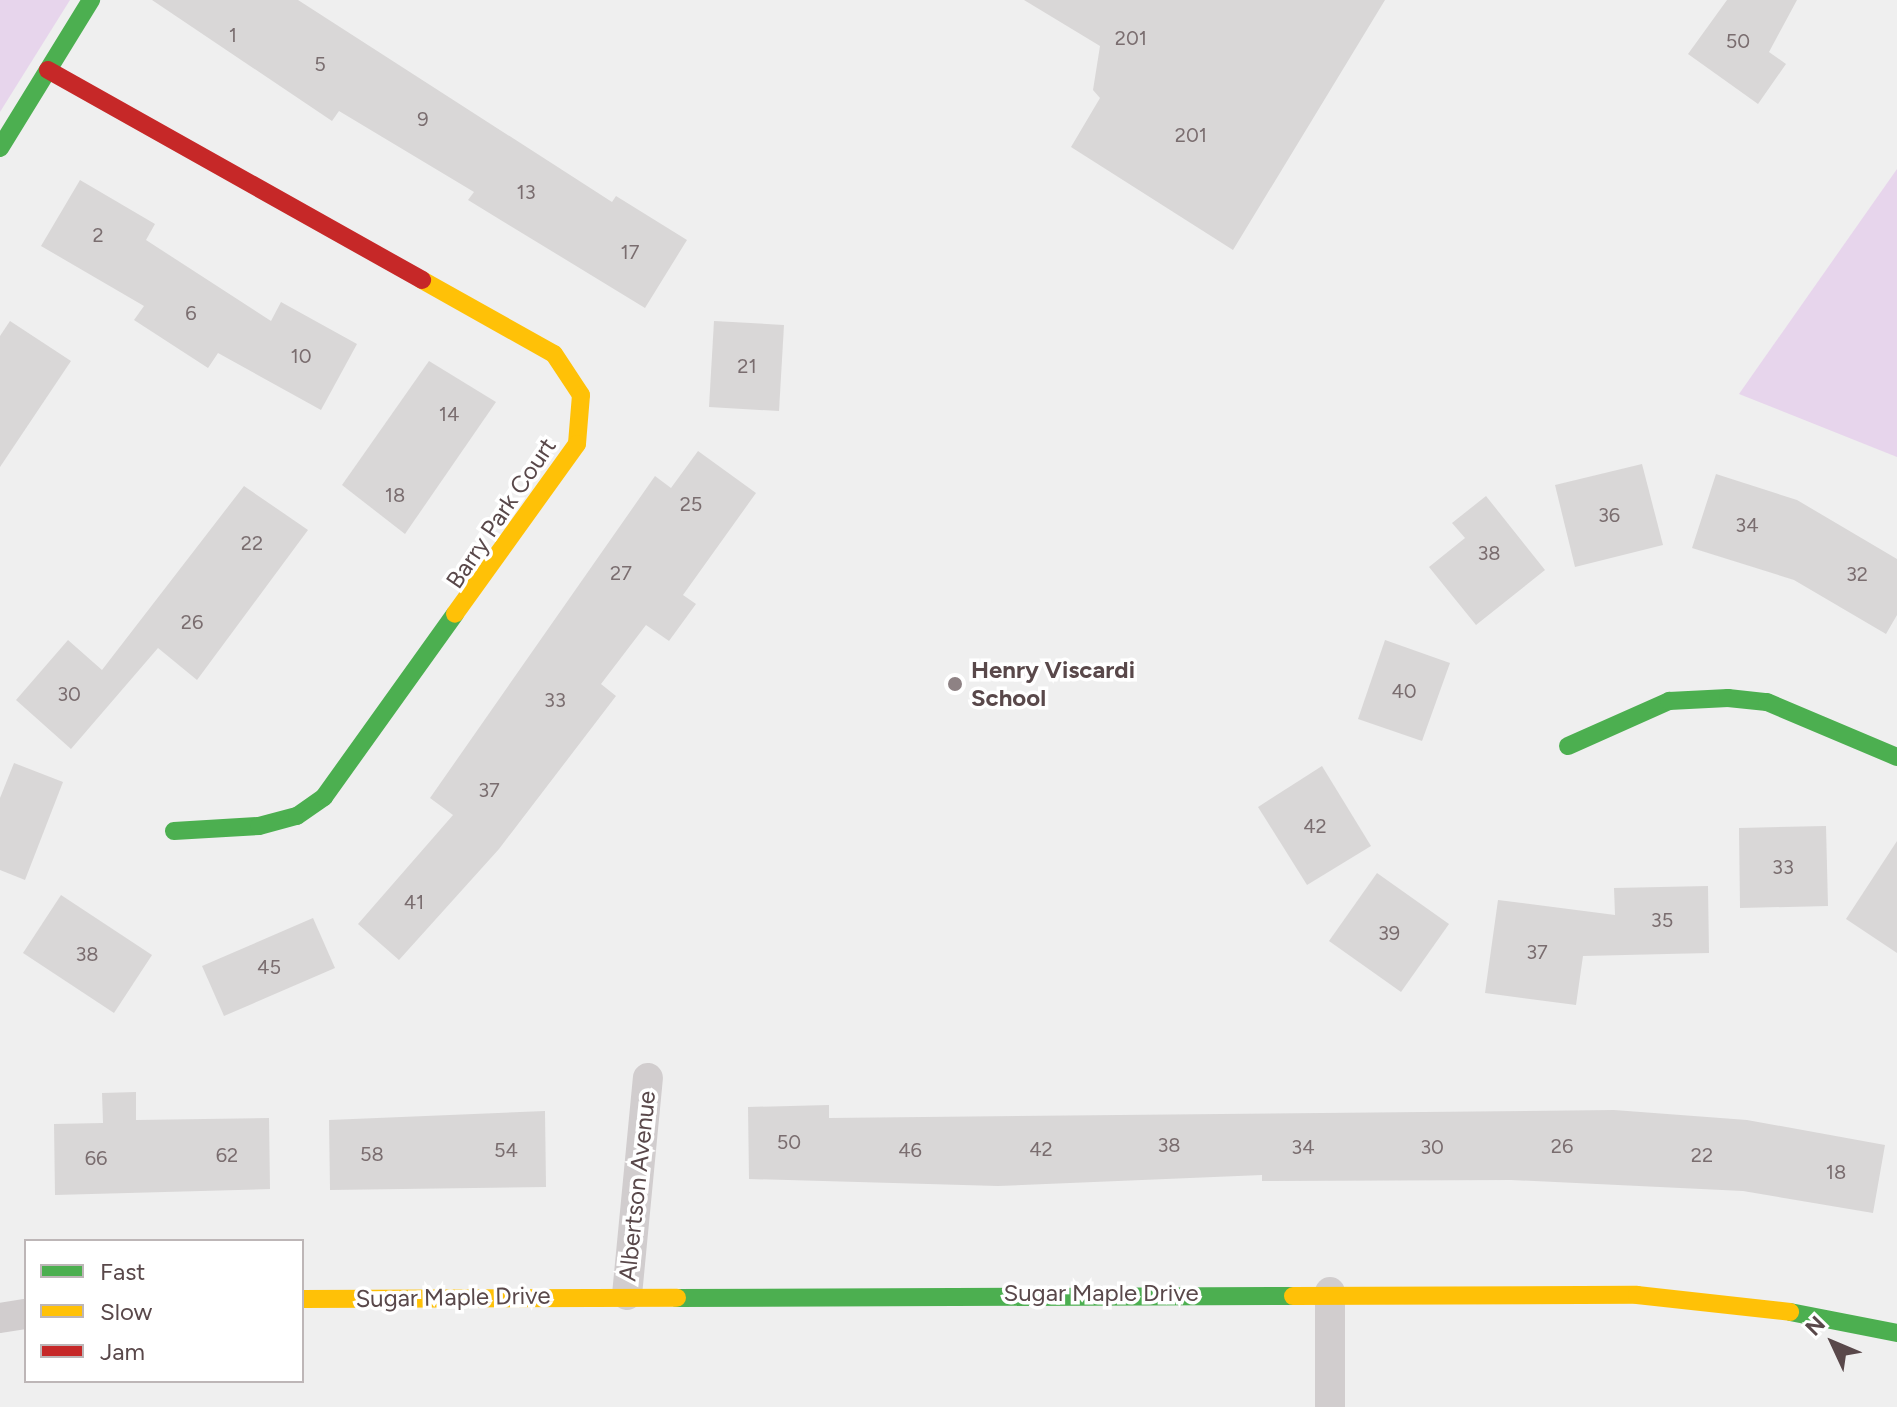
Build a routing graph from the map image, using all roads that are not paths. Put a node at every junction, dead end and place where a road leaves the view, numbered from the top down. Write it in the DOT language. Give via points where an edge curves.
graph roads {
  1 [pos="91,0"];
  2 [pos="48,70"];
  3 [pos="0,148"];
  4 [pos="1568,746"];
  5 [pos="1897,757"];
  6 [pos="174,831"];
  7 [pos="648,1078"];
  8 [pos="1330,1292"];
  9 [pos="627,1295"];
  10 [pos="304,1299"];
  11 [pos="24,1314"];
  12 [pos="0,1318"];
  13 [pos="1897,1333"];
  14 [pos="1330,1407"];
  1 -- 2 [label="street"];
  2 -- 3 [label="street"];
  2 -- 6 [label="street, Barry Park Court" via="554,354 581,395 577,444 324,797 279,822"];
  4 -- 5 [label="street" via="1669,701 1728,698 1767,702"];
  7 -- 9 [label="street, Albertson Avenue"];
  8 -- 9 [label="street, Sugar Maple Drive"];
  8 -- 13 [label="street, Sugar Maple Drive" via="1637,1295 1798,1313"];
  8 -- 14 [label="street"];
  9 -- 10 [label="street, Sugar Maple Drive"];
  11 -- 12 [label="street"];
}
